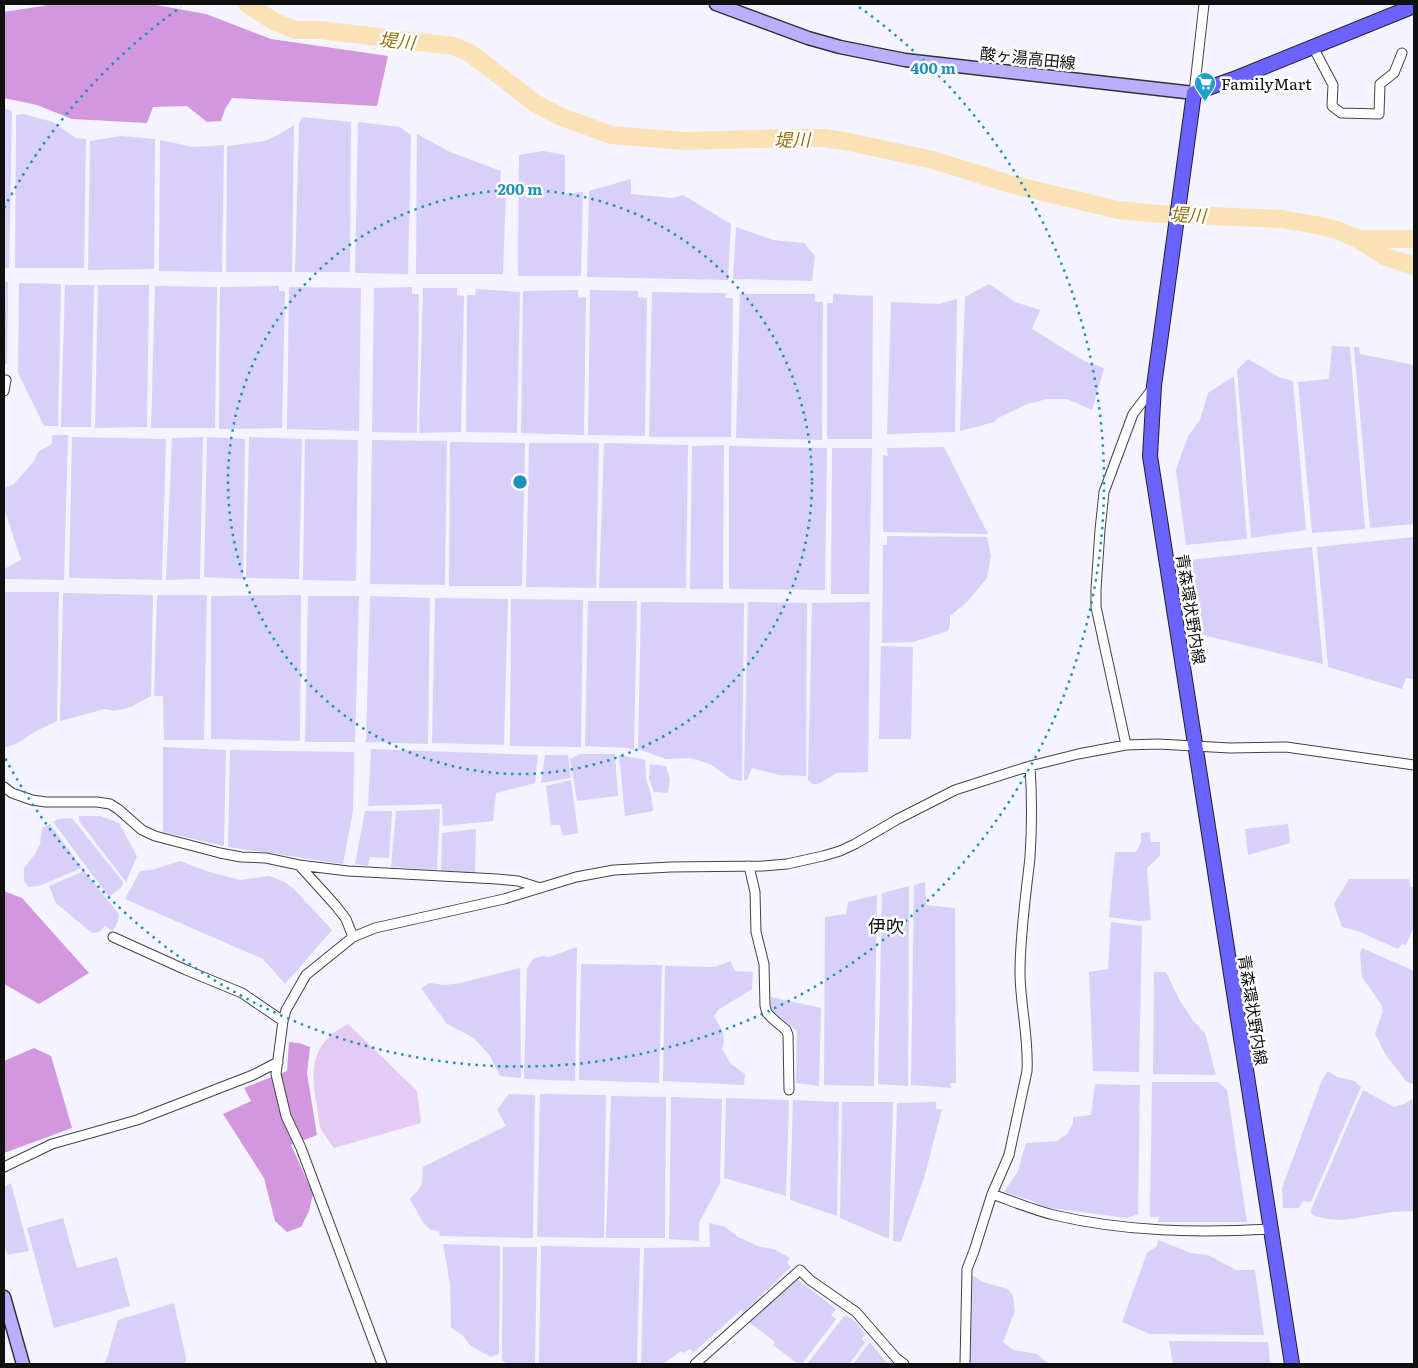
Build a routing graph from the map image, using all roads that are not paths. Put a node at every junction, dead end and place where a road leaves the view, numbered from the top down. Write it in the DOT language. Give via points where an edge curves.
graph roads {
  1 [pos="716,4"];
  2 [pos="1204,4"];
  3 [pos="1414,6"];
  4 [pos="1313,48"];
  5 [pos="1402,53"];
  6 [pos="1194,93"];
  7 [pos="6,380"];
  8 [pos="1154,386"];
  9 [pos="4,391"];
  10 [pos="1126,745"];
  11 [pos="1195,746"];
  12 [pos="1414,765"];
  13 [pos="1030,766"];
  14 [pos="4,787"];
  15 [pos="299,865"];
  16 [pos="749,866"];
  17 [pos="540,888"];
  18 [pos="113,937"];
  19 [pos="353,937"];
  20 [pos="283,1021"];
  21 [pos="278,1062"];
  22 [pos="789,1090"];
  23 [pos="4,1167"];
  24 [pos="992,1194"];
  25 [pos="1271,1230"];
  26 [pos="4,1297"];
  27 [pos="23,1364"];
  28 [pos="382,1364"];
  29 [pos="695,1364"];
  30 [pos="904,1364"];
  31 [pos="965,1364"];
  32 [pos="1292,1364"];
  1 -- 6 [label="main road, 酸ヶ湯高田線" via="808,38 905,60"];
  2 -- 6 [label="street"];
  3 -- 4 [label="main road"];
  4 -- 5 [label="street" via="1333,85 1332,106 1341,113 1379,114 1380,84 1394,73"];
  4 -- 6 [label="main road"];
  6 -- 8 [label="main road, 青森環状野内線"];
  7 -- 9 [label="street"];
  8 -- 10 [label="street" via="1133,414 1104,492 1100,530 1096,607"];
  8 -- 11 [label="main road, 青森環状野内線" via="1150,456"];
  10 -- 11 [label="street"];
  10 -- 13 [label="street"];
  11 -- 12 [label="street" via="1286,747"];
  11 -- 25 [label="main road, 青森環状野内線"];
  13 -- 16 [label="street" via="955,790 840,851 787,864"];
  13 -- 24 [label="street" via="1030,855 1020,971 1027,1070 1009,1155"];
  14 -- 15 [label="street" via="32,800 110,804 142,830 156,836 220,853"];
  15 -- 17 [label="street" via="518,881"];
  15 -- 19 [label="street" via="346,919"];
  16 -- 17 [label="street" via="614,870"];
  16 -- 22 [label="street" via="755,892 756,932 764,964 765,1006 767,1013 788,1035"];
  17 -- 19 [label="street" via="375,928"];
  18 -- 20 [label="street" via="242,993"];
  19 -- 20 [label="street" via="306,975"];
  20 -- 21 [label="street"];
  21 -- 23 [label="street" via="253,1075 137,1120 52,1144"];
  21 -- 28 [label="street" via="276,1074 286,1116"];
  24 -- 25 [label="street" via="1054,1215 1144,1230"];
  24 -- 31 [label="street" via="967,1269"];
  25 -- 32 [label="main road, 青森環状野内線"];
  26 -- 27 [label="main road"];
  29 -- 30 [label="street" via="800,1270 856,1312"];
}
